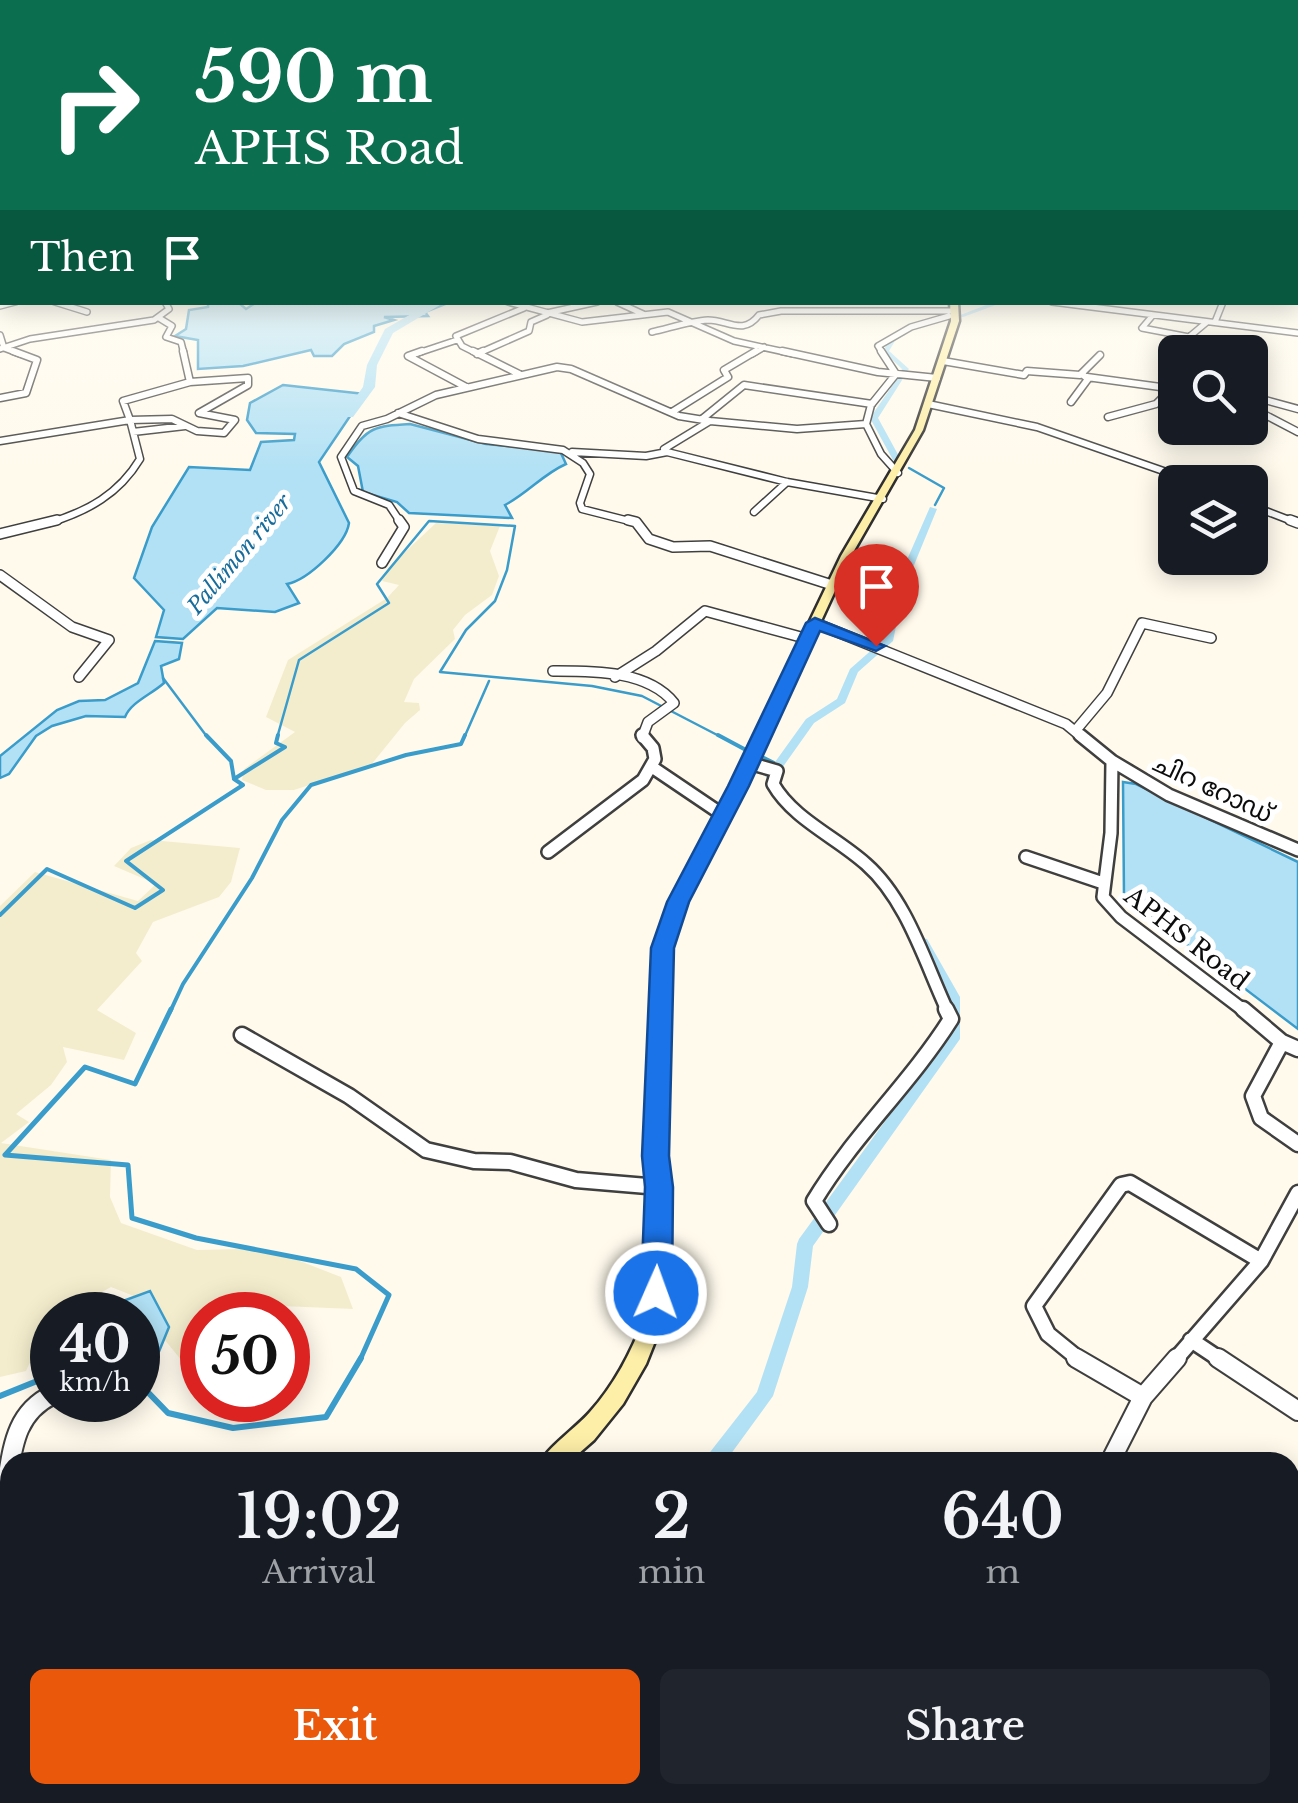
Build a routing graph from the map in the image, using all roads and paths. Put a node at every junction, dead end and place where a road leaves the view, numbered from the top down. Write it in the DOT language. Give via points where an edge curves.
graph roads {
  1 [pos="65,305"];
  2 [pos="167,305"];
  3 [pos="516,305"];
  4 [pos="584,305"];
  5 [pos="623,305"];
  6 [pos="1076,305"];
  7 [pos="1145,305"];
  8 [pos="1220,305"];
  9 [pos="525,308"];
  10 [pos="954,310"];
  11 [pos="87,312"];
  12 [pos="1140,313"];
  13 [pos="545,314"];
  14 [pos="642,314"];
  15 [pos="1154,315"];
  16 [pos="159,318"];
  17 [pos="1211,322"];
  18 [pos="694,325"];
  19 [pos="652,332"];
  20 [pos="1298,332"];
  21 [pos="0,335"];
  22 [pos="456,340"];
  23 [pos="764,347"];
  24 [pos="2,349"];
  25 [pos="477,354"];
  26 [pos="1100,355"];
  27 [pos="943,361"];
  28 [pos="519,374"];
  29 [pos="896,374"];
  30 [pos="1085,376"];
  31 [pos="937,378"];
  32 [pos="190,382"];
  33 [pos="466,386"];
  34 [pos="1158,387"];
  35 [pos="0,398"];
  36 [pos="1268,401"];
  37 [pos="1071,402"];
  38 [pos="1158,402"];
  39 [pos="872,404"];
  40 [pos="928,404"];
  41 [pos="1298,409"];
  42 [pos="672,412"];
  43 [pos="398,413"];
  44 [pos="1268,416"];
  45 [pos="1108,417"];
  46 [pos="706,420"];
  47 [pos="130,421"];
  48 [pos="866,424"];
  49 [pos="185,426"];
  50 [pos="132,432"];
  51 [pos="1298,432"];
  52 [pos="0,441"];
  53 [pos="569,452"];
  54 [pos="667,452"];
  55 [pos="1158,469"];
  56 [pos="898,472"];
  57 [pos="787,482"];
  58 [pos="882,499"];
  59 [pos="1268,511"];
  60 [pos="754,512"];
  61 [pos="1298,523"];
  62 [pos="0,534"];
  63 [pos="382,563"];
  64 [pos="0,576"];
  65 [pos="832,586"];
  66 [pos="815,623"];
  67 [pos="808,638"];
  68 [pos="1211,638"];
  69 [pos="554,671"];
  70 [pos="79,677"];
  71 [pos="615,677"];
  72 [pos="1076,730"];
  73 [pos="1112,761"];
  74 [pos="749,764"];
  75 [pos="652,768"];
  76 [pos="724,814"];
  77 [pos="1298,850"];
  78 [pos="548,852"];
  79 [pos="1026,857"];
  80 [pos="1103,883"];
  81 [pos="242,1035"];
  82 [pos="1282,1042"];
  83 [pos="1298,1049"];
  84 [pos="1298,1144"];
  85 [pos="659,1187"];
  86 [pos="1298,1194"];
  87 [pos="829,1224"];
  88 [pos="1261,1261"];
  89 [pos="1191,1340"];
  90 [pos="1143,1397"];
  91 [pos="30,1405"];
  92 [pos="1298,1412"];
  93 [pos="10,1452"];
  94 [pos="562,1452"];
  95 [pos="1115,1452"];
  1 -- 11 [label="street"];
  2 -- 16 [label="street"];
  3 -- 9 [label="street"];
  4 -- 13 [label="street"];
  5 -- 14 [label="street"];
  6 -- 12 [label="street"];
  7 -- 12 [label="street"];
  8 -- 17 [label="street"];
  9 -- 13 [label="street"];
  9 -- 22 [label="street" via="462,330"];
  10 -- 18 [label="street" via="781,311 736,328 712,320"];
  10 -- 27 [label="main road"];
  10 -- 29 [label="street" via="881,343 878,350"];
  12 -- 15 [label="street"];
  13 -- 14 [label="street" via="592,322"];
  13 -- 25 [label="street" via="529,330"];
  14 -- 18 [label="street" via="672,312"];
  15 -- 17 [label="street"];
  15 -- 17 [label="street" via="1142,328 1189,337"];
  16 -- 24 [label="street"];
  16 -- 32 [label="street" via="172,326 166,337 181,342"];
  17 -- 20 [label="street"];
  18 -- 19 [label="street"];
  18 -- 23 [label="street"];
  21 -- 24 [label="street"];
  22 -- 25 [label="street"];
  22 -- 33 [label="street" via="408,356"];
  23 -- 29 [label="street"];
  23 -- 42 [label="street"];
  24 -- 35 [label="street" via="37,360 26,393"];
  25 -- 28 [label="street"];
  26 -- 30 [label="street"];
  27 -- 30 [label="street" via="1024,375"];
  27 -- 31 [label="main road"];
  28 -- 33 [label="street"];
  28 -- 42 [label="street" via="566,367"];
  29 -- 31 [label="street"];
  29 -- 39 [label="street"];
  30 -- 34 [label="street"];
  30 -- 37 [label="street"];
  31 -- 40 [label="main road"];
  32 -- 47 [label="street" via="124,401"];
  32 -- 49 [label="street" via="244,376 249,382 199,414 234,420 224,433"];
  33 -- 43 [label="street"];
  36 -- 41 [label="street"];
  38 -- 45 [label="street"];
  39 -- 46 [label="street" via="744,385"];
  39 -- 48 [label="street"];
  40 -- 55 [label="street" via="1038,427"];
  40 -- 56 [label="main road"];
  42 -- 46 [label="street"];
  43 -- 53 [label="street" via="478,439"];
  43 -- 63 [label="street" via="362,426 342,457 356,494 389,505 404,527"];
  44 -- 51 [label="street"];
  46 -- 48 [label="street" via="809,429"];
  46 -- 54 [label="street"];
  47 -- 49 [label="street" via="176,420"];
  47 -- 50 [label="street"];
  47 -- 52 [label="street"];
  48 -- 56 [label="street"];
  49 -- 50 [label="street"];
  50 -- 62 [label="street" via="140,458 122,485 58,522"];
  53 -- 54 [label="street"];
  53 -- 65 [label="street" via="590,474 582,508 636,522 649,538 674,547 710,546"];
  54 -- 57 [label="street"];
  56 -- 58 [label="main road"];
  57 -- 58 [label="street"];
  57 -- 60 [label="street"];
  58 -- 65 [label="main road"];
  59 -- 61 [label="street"];
  64 -- 70 [label="street" via="72,627 110,640"];
  65 -- 66 [label="main road"];
  66 -- 67 [label="main road"];
  66 -- 72 [label="street"];
  67 -- 71 [label="street" via="702,612"];
  67 -- 74 [label="main road"];
  68 -- 72 [label="street" via="1142,623 1107,693"];
  69 -- 71 [label="street"];
  71 -- 75 [label="street" via="647,681 674,703 641,732 653,748"];
  72 -- 73 [label="street"];
  73 -- 77 [label="street, ചിറ റോഡ്" via="1169,795"];
  73 -- 80 [label="street, APHS Road"];
  74 -- 76 [label="main road"];
  74 -- 87 [label="street" via="777,771 773,784 782,800 868,865 895,898 951,1019 916,1074 828,1175 814,1201"];
  75 -- 76 [label="street"];
  75 -- 78 [label="street"];
  76 -- 85 [label="main road" via="662,948"];
  79 -- 80 [label="street"];
  80 -- 82 [label="street, APHS Road" via="1109,906"];
  81 -- 85 [label="street" via="426,1150 591,1182"];
  82 -- 83 [label="street, APHS Road"];
  82 -- 84 [label="street" via="1252,1096 1261,1118"];
  85 -- 94 [label="main road" via="654,1316 643,1352 599,1417"];
  86 -- 88 [label="street"];
  88 -- 89 [label="street"];
  88 -- 90 [label="street" via="1130,1183 1121,1185 1034,1306 1035,1318 1048,1336"];
  89 -- 90 [label="street"];
  89 -- 92 [label="street"];
  90 -- 95 [label="street"];
  91 -- 93 [label="street" via="15,1420"];
}
